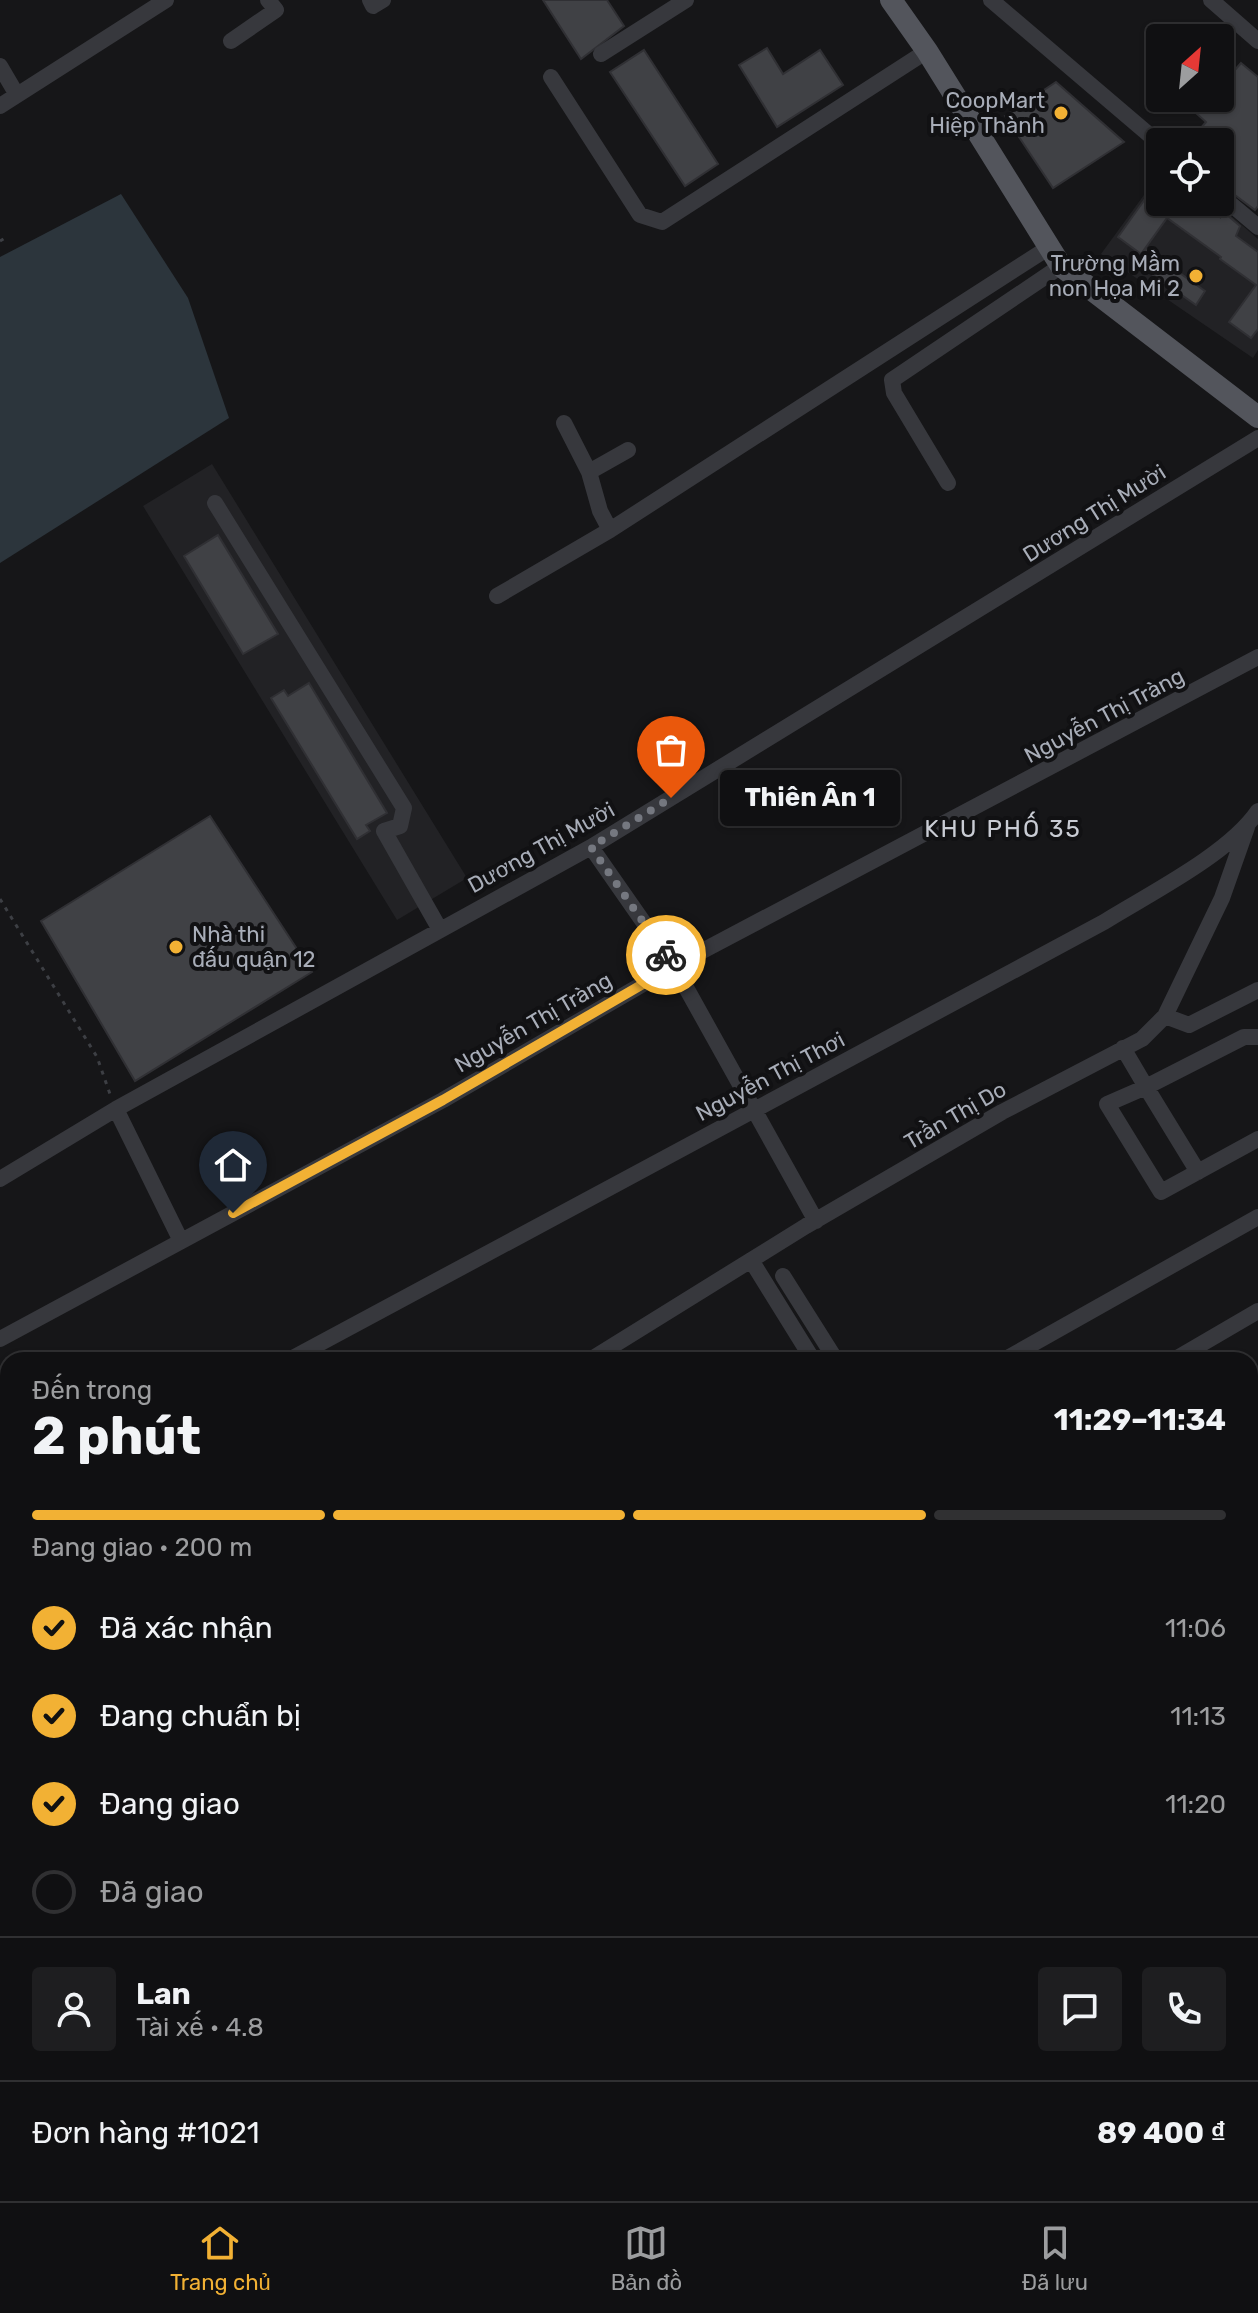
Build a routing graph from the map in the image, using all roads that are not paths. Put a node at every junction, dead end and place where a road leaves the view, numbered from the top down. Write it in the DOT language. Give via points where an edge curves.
graph roads {
  1 [pos="166,0"];
  2 [pos="268,0"];
  3 [pos="370,0"];
  4 [pos="383,0"];
  5 [pos="686,0"];
  6 [pos="991,0"];
  7 [pos="1211,0"];
  8 [pos="894,1"];
  9 [pos="231,41"];
  10 [pos="1258,41"];
  11 [pos="927,51"];
  12 [pos="601,54"];
  13 [pos="0,66"];
  14 [pos="551,77"];
  15 [pos="17,95"];
  16 [pos="0,106"];
  17 [pos="1146,132"];
  18 [pos="1234,207"];
  19 [pos="1258,227"];
  20 [pos="1054,257"];
  21 [pos="1258,417"];
  22 [pos="564,423"];
  23 [pos="1258,438"];
  24 [pos="628,450"];
  25 [pos="589,472"];
  26 [pos="948,483"];
  27 [pos="215,503"];
  28 [pos="610,530"];
  29 [pos="497,596"];
  30 [pos="1258,657"];
  31 [pos="1258,811"];
  32 [pos="1247,827"];
  33 [pos="591,847"];
  34 [pos="439,928"];
  35 [pos="674,966"];
  36 [pos="1258,990"];
  37 [pos="1165,1016"];
  38 [pos="1258,1037"];
  39 [pos="1123,1048"];
  40 [pos="1146,1087"];
  41 [pos="116,1109"];
  42 [pos="755,1109"];
  43 [pos="1258,1139"];
  44 [pos="1198,1172"];
  45 [pos="0,1179"];
  46 [pos="1258,1217"];
  47 [pos="816,1221"];
  48 [pos="181,1241"];
  49 [pos="751,1260"];
  50 [pos="783,1276"];
  51 [pos="1258,1311"];
  52 [pos="0,1339"];
  53 [pos="304,1352"];
  54 [pos="603,1352"];
  55 [pos="808,1352"];
  56 [pos="831,1352"];
  57 [pos="1018,1352"];
  58 [pos="1188,1352"];
  1 -- 15 [label="street"];
  2 -- 9 [label="street" via="276,10"];
  3 -- 4 [label="street" via="373,6"];
  5 -- 12 [label="street"];
  6 -- 17 [label="street"];
  7 -- 10 [label="street"];
  8 -- 11 [label="main road"];
  11 -- 14 [label="street" via="662,222 640,215"];
  11 -- 20 [label="main road"];
  13 -- 15 [label="street"];
  15 -- 16 [label="street"];
  18 -- 19 [label="street"];
  20 -- 21 [label="main road"];
  20 -- 26 [label="street" via="892,380 894,393"];
  20 -- 28 [label="street"];
  22 -- 25 [label="street"];
  23 -- 33 [label="street, Dương Thị Mười"];
  24 -- 25 [label="street"];
  25 -- 28 [label="street"];
  27 -- 34 [label="street" via="404,808 400,826 384,831"];
  28 -- 29 [label="street"];
  30 -- 35 [label="street, Nguyễn Thị Tràng"];
  31 -- 32 [label="street, Nguyễn Thị Thơi"];
  32 -- 37 [label="street, Trần Thị Do" via="1222,898"];
  32 -- 42 [label="street, Nguyễn Thị Thơi" via="1104,922"];
  33 -- 34 [label="street, Dương Thị Mười"];
  33 -- 35 [label="street"];
  34 -- 41 [label="street, Dương Thị Mười"];
  35 -- 42 [label="street"];
  35 -- 48 [label="street, Nguyễn Thị Tràng" via="443,1100"];
  36 -- 37 [label="street" via="1189,1025"];
  37 -- 39 [label="street, Trần Thị Do" via="1142,1039"];
  38 -- 40 [label="street" via="1244,1037"];
  39 -- 40 [label="street"];
  39 -- 47 [label="street, Trần Thị Do"];
  40 -- 44 [label="street"];
  40 -- 44 [label="street" via="1107,1104 1161,1192"];
  41 -- 45 [label="street, Dương Thị Mười"];
  41 -- 48 [label="street"];
  42 -- 47 [label="street"];
  42 -- 53 [label="street, Nguyễn Thị Thơi"];
  43 -- 44 [label="street"];
  46 -- 57 [label="street"];
  47 -- 49 [label="street, Trần Thị Do"];
  48 -- 52 [label="street, Nguyễn Thị Tràng"];
  49 -- 54 [label="street, Trần Thị Do"];
  49 -- 55 [label="street"];
  50 -- 56 [label="street"];
  51 -- 58 [label="street"];
}
